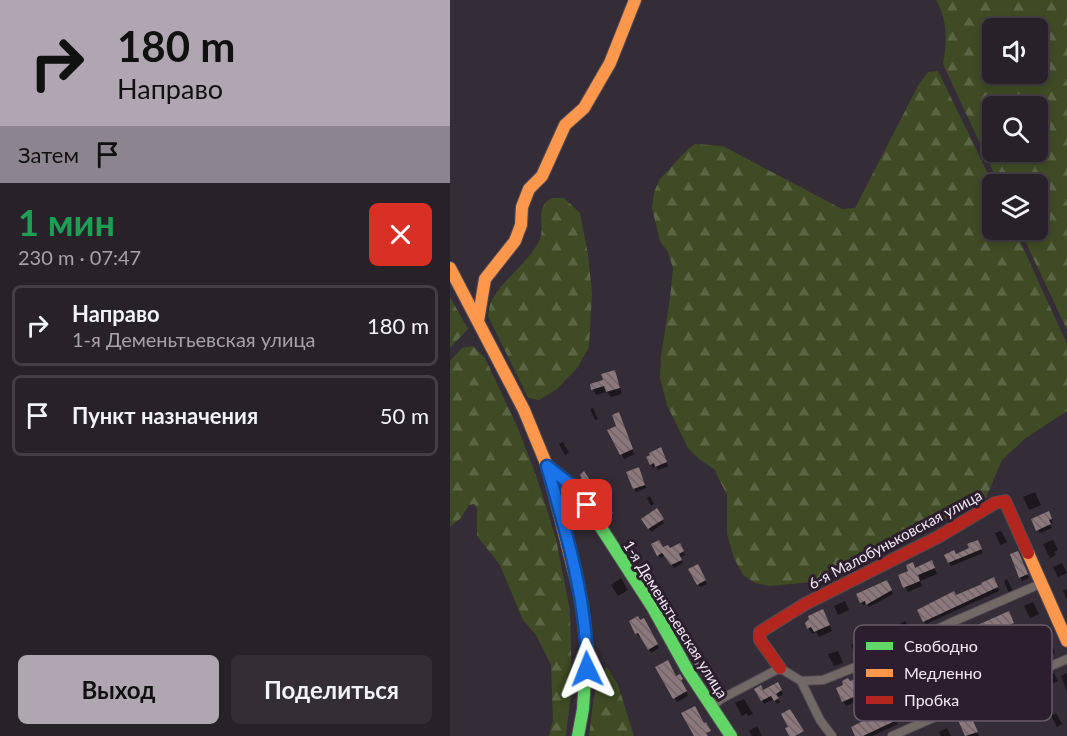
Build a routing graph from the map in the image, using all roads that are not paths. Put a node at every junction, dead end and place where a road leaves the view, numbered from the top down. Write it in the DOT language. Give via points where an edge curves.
graph roads {
  1 [pos="635,0"];
  2 [pos="450,268"];
  3 [pos="478,321"];
  4 [pos="547,466"];
  5 [pos="1040,584"];
  6 [pos="948,625"];
  7 [pos="1067,641"];
  8 [pos="1067,659"];
  9 [pos="1052,666"];
  10 [pos="780,668"];
  11 [pos="854,668"];
  12 [pos="801,681"];
  13 [pos="712,706"];
  14 [pos="926,721"];
  15 [pos="578,736"];
  16 [pos="731,736"];
  17 [pos="832,736"];
  18 [pos="892,736"];
  1 -- 3 [label="main road" via="610,63 584,108 565,125 542,176 529,189 514,241 485,279"];
  2 -- 3 [label="main road"];
  3 -- 4 [label="main road" via="524,410"];
  4 -- 13 [label="main road, 1-я Деменьтьевская улица" via="576,489"];
  4 -- 15 [label="main road" via="574,567 587,642"];
  5 -- 6 [label="street"];
  5 -- 7 [label="main road"];
  5 -- 10 [label="main road, 6-я Малобуньковская улица" via="1005,501 995,502 938,537 804,604 760,632 760,640"];
  8 -- 9 [label="street"];
  10 -- 12 [label="street"];
  10 -- 13 [label="street"];
  11 -- 12 [label="street" via="823,680"];
  12 -- 17 [label="street"];
  13 -- 16 [label="main road, 1-я Деменьтьевская улица"];
  14 -- 18 [label="street"];
}
